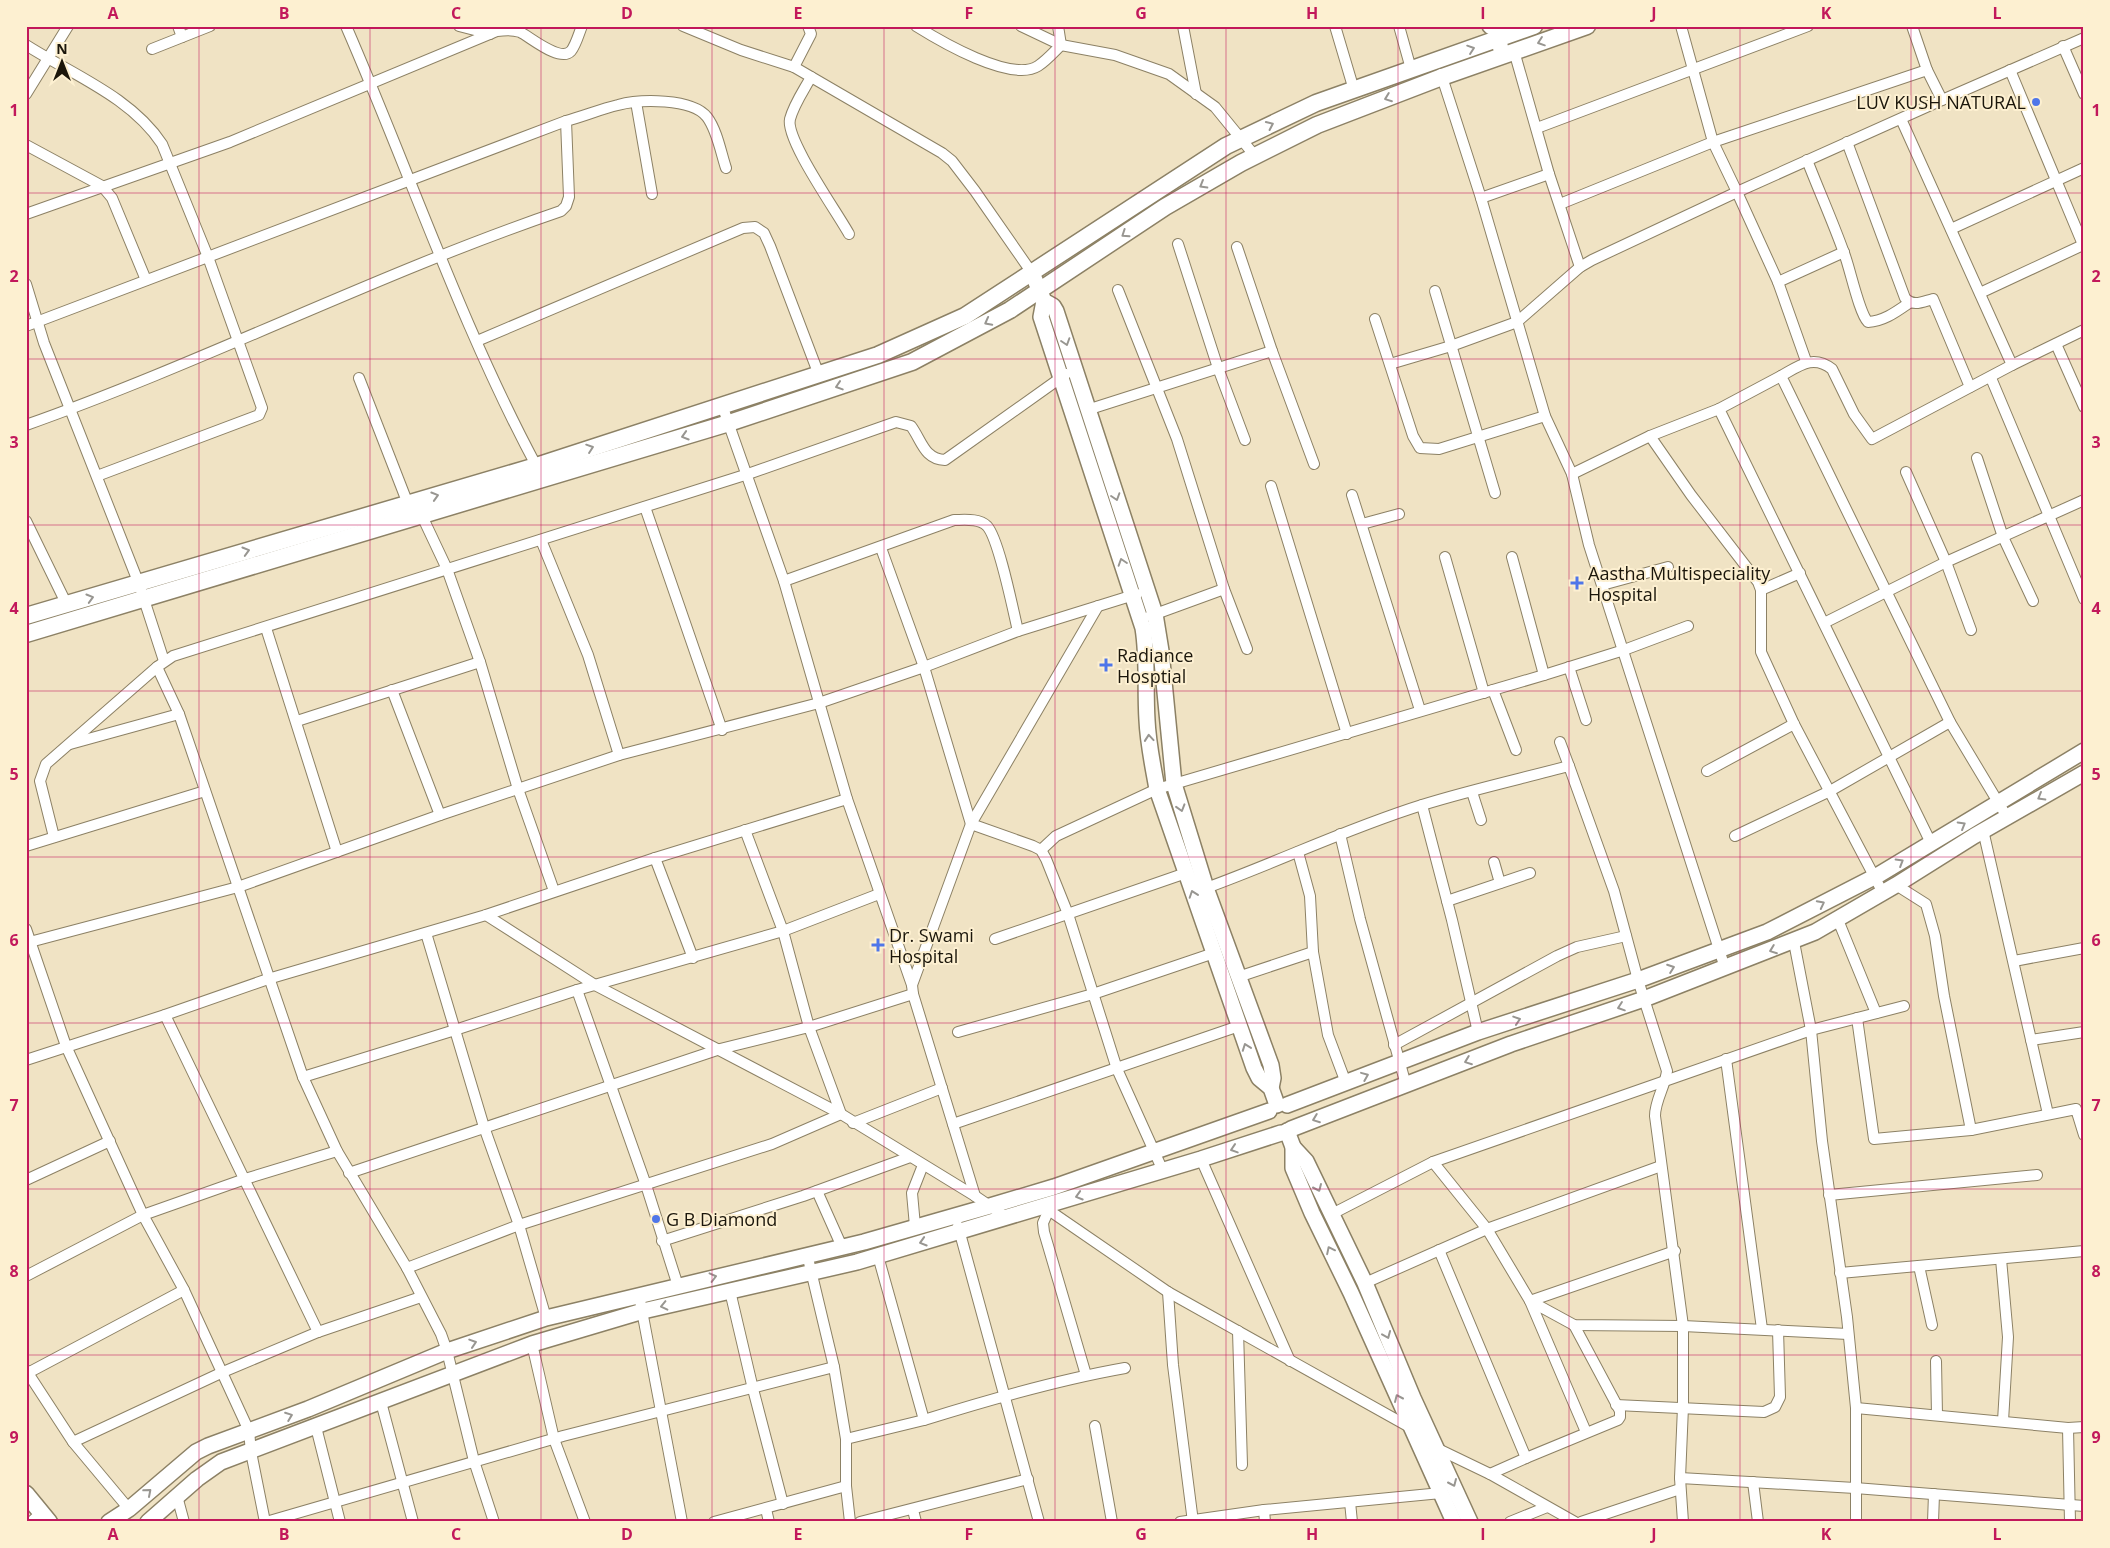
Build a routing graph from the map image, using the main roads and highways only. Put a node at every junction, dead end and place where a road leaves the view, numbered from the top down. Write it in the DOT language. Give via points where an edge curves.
graph roads {
  1 [pos="1534,26"];
  2 [pos="1587,26"];
  3 [pos="1500,38"];
  4 [pos="540,472"];
  5 [pos="142,591"];
  6 [pos="26,616"];
  7 [pos="26,634"];
  8 [pos="26,1494"];
  9 [pos="40,1519"];
  1 -- 3 [label="main road"];
  2 -- 3 [label="main road, one-way"];
  4 -- 3 [label="main road, one-way" via="722,405 878,355 965,316 1234,143 1316,103"];
  3 -- 4 [label="main road, one-way" via="1442,77 1317,125 1248,159 1165,207 1042,296 912,362 729,423"];
  5 -- 4 [label="main road, one-way" via="408,504"];
  4 -- 5 [label="main road" via="422,516"];
  6 -- 5 [label="main road, one-way"];
  5 -- 7 [label="main road"];
  8 -- 9 [label="main road"];
}
